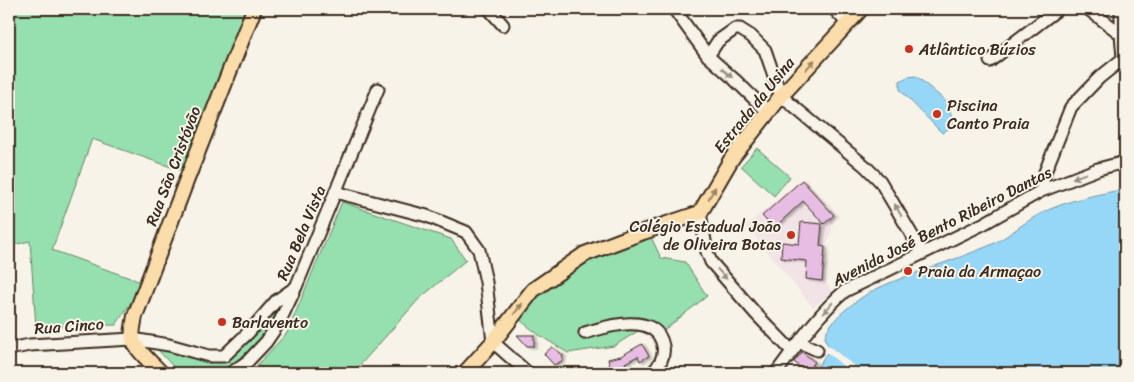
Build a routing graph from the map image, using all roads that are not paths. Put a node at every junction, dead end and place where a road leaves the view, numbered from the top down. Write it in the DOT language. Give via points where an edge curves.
graph roads {
  1 [pos="254,9"];
  2 [pos="489,9"];
  3 [pos="674,9"];
  4 [pos="834,9"];
  5 [pos="861,9"];
  6 [pos="1058,9"];
  7 [pos="1088,9"];
  8 [pos="1121,9"];
  9 [pos="847,23"];
  10 [pos="503,24"];
  11 [pos="1121,34"];
  12 [pos="708,56"];
  13 [pos="1124,58"];
  14 [pos="990,61"];
  15 [pos="378,90"];
  16 [pos="781,96"];
  17 [pos="768,112"];
  18 [pos="1125,162"];
  19 [pos="1041,191"];
  20 [pos="335,192"];
  21 [pos="700,213"];
  22 [pos="922,252"];
  23 [pos="296,287"];
  24 [pos="585,333"];
  25 [pos="132,339"];
  26 [pos="493,342"];
  27 [pos="796,346"];
  28 [pos="9,349"];
  29 [pos="817,350"];
  30 [pos="161,373"];
  31 [pos="231,373"];
  32 [pos="465,373"];
  33 [pos="528,373"];
  34 [pos="652,373"];
  35 [pos="776,373"];
  1 -- 25 [label="main road, Rua São Cristóvão" via="135,316"];
  2 -- 10 [label="street"];
  3 -- 12 [label="street"];
  4 -- 9 [label="street"];
  5 -- 9 [label="main road, Estrada da Usina"];
  6 -- 14 [label="street"];
  7 -- 11 [label="street"];
  8 -- 11 [label="street"];
  16 -- 9 [label="main road, Estrada da Usina, one-way"];
  11 -- 13 [label="street"];
  12 -- 16 [label="street" via="730,31 743,31 765,50"];
  12 -- 17 [label="street, one-way"];
  13 -- 19 [label="street" via="1071,106 1045,172"];
  15 -- 20 [label="street, Rua Bela Vista"];
  16 -- 17 [label="main road, Estrada da Usina"];
  22 -- 16 [label="street, one-way" via="880,182"];
  21 -- 17 [label="main road, Estrada da Usina, one-way" via="732,158"];
  18 -- 19 [label="street, Avenida José Bento Ribeiro Dantas, one-way"];
  19 -- 22 [label="street, Avenida José Bento Ribeiro Dantas" via="983,224"];
  20 -- 23 [label="street, Rua Bela Vista"];
  20 -- 26 [label="street" via="427,216 466,232 479,250"];
  26 -- 21 [label="main road, one-way" via="533,290 585,254"];
  21 -- 27 [label="street, one-way" via="711,262 756,314"];
  22 -- 27 [label="street, Avenida José Bento Ribeiro Dantas, one-way" via="845,292"];
  23 -- 25 [label="street, Rua Cinco" via="276,301 224,356 209,356"];
  23 -- 31 [label="street, Rua Bela Vista" via="279,324 266,342"];
  24 -- 34 [label="street" via="625,323 653,330 663,344 664,352"];
  25 -- 28 [label="street, Rua Cinco"];
  25 -- 30 [label="main road"];
  26 -- 32 [label="main road"];
  26 -- 33 [label="street"];
  27 -- 29 [label="street"];
  27 -- 35 [label="street, Avenida José Bento Ribeiro Dantas"];
}
